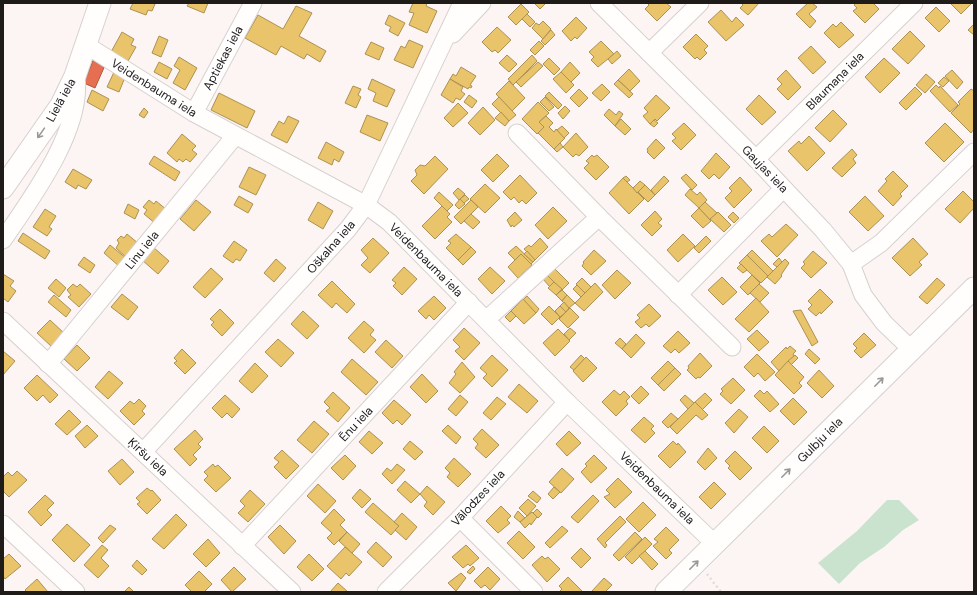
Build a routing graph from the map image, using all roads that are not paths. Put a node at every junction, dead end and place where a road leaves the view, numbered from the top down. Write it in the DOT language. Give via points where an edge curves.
graph roads {
  1 [pos="100,3"];
  2 [pos="253,3"];
  3 [pos="462,3"];
  4 [pos="482,3"];
  5 [pos="599,3"];
  6 [pos="700,3"];
  7 [pos="914,3"];
  8 [pos="445,43"];
  9 [pos="86,45"];
  10 [pos="649,53"];
  11 [pos="75,76"];
  12 [pos="194,113"];
  13 [pos="517,133"];
  14 [pos="235,136"];
  15 [pos="974,152"];
  16 [pos="756,159"];
  17 [pos="3,188"];
  18 [pos="784,189"];
  19 [pos="366,205"];
  20 [pos="599,217"];
  21 [pos="3,240"];
  22 [pos="850,264"];
  23 [pos="974,288"];
  24 [pos="678,295"];
  25 [pos="469,302"];
  26 [pos="487,319"];
  27 [pos="3,321"];
  28 [pos="732,347"];
  29 [pos="912,350"];
  30 [pos="48,364"];
  31 [pos="567,402"];
  32 [pos="143,452"];
  33 [pos="460,518"];
  34 [pos="3,524"];
  35 [pos="715,544"];
  36 [pos="242,546"];
  37 [pos="76,592"];
  38 [pos="292,592"];
  39 [pos="386,592"];
  40 [pos="534,592"];
  41 [pos="666,592"];
  1 -- 9 [label="main road, Lielā iela"];
  2 -- 12 [label="street, Aptiekas iela"];
  3 -- 8 [label="street, Oškalna iela"];
  4 -- 8 [label="street"];
  5 -- 10 [label="street, Gaujas iela"];
  6 -- 10 [label="street"];
  7 -- 16 [label="street, Blaumaņa iela"];
  8 -- 19 [label="street, Oškalna iela"];
  9 -- 11 [label="main road, Lielā iela"];
  9 -- 12 [label="street, Veidenbauma iela"];
  10 -- 16 [label="street, Gaujas iela"];
  11 -- 17 [label="main road, Lielā iela, one-way" via="61,105"];
  11 -- 21 [label="street" via="77,86 74,104 64,137 43,180"];
  12 -- 14 [label="street, Veidenbauma iela"];
  13 -- 20 [label="street"];
  14 -- 19 [label="street, Veidenbauma iela"];
  14 -- 30 [label="street, Linu iela"];
  15 -- 22 [label="street" via="880,243"];
  16 -- 18 [label="street, Gaujas iela"];
  18 -- 22 [label="street, Gaujas iela" via="823,230"];
  18 -- 24 [label="street"];
  19 -- 25 [label="street, Veidenbauma iela" via="389,222"];
  19 -- 32 [label="street, Oškalna iela" via="348,229"];
  20 -- 24 [label="street"];
  20 -- 26 [label="street"];
  22 -- 29 [label="street, Gaujas iela" via="863,294 884,323"];
  23 -- 29 [label="main road, Gulbju iela"];
  24 -- 28 [label="street"];
  25 -- 26 [label="street, Veidenbauma iela"];
  25 -- 36 [label="street, Ēnu iela"];
  26 -- 31 [label="street, Veidenbauma iela"];
  27 -- 30 [label="street, Ķiršu iela"];
  35 -- 29 [label="main road, Gulbju iela, one-way"];
  30 -- 32 [label="street, Ķiršu iela"];
  31 -- 33 [label="street, Vālodzes iela"];
  31 -- 35 [label="street, Veidenbauma iela"];
  32 -- 36 [label="street, Ķiršu iela"];
  33 -- 39 [label="street, Vālodzes iela"];
  33 -- 40 [label="street"];
  34 -- 37 [label="street"];
  41 -- 35 [label="main road, Gulbju iela, one-way"];
  36 -- 38 [label="street, Ķiršu iela"];
}
